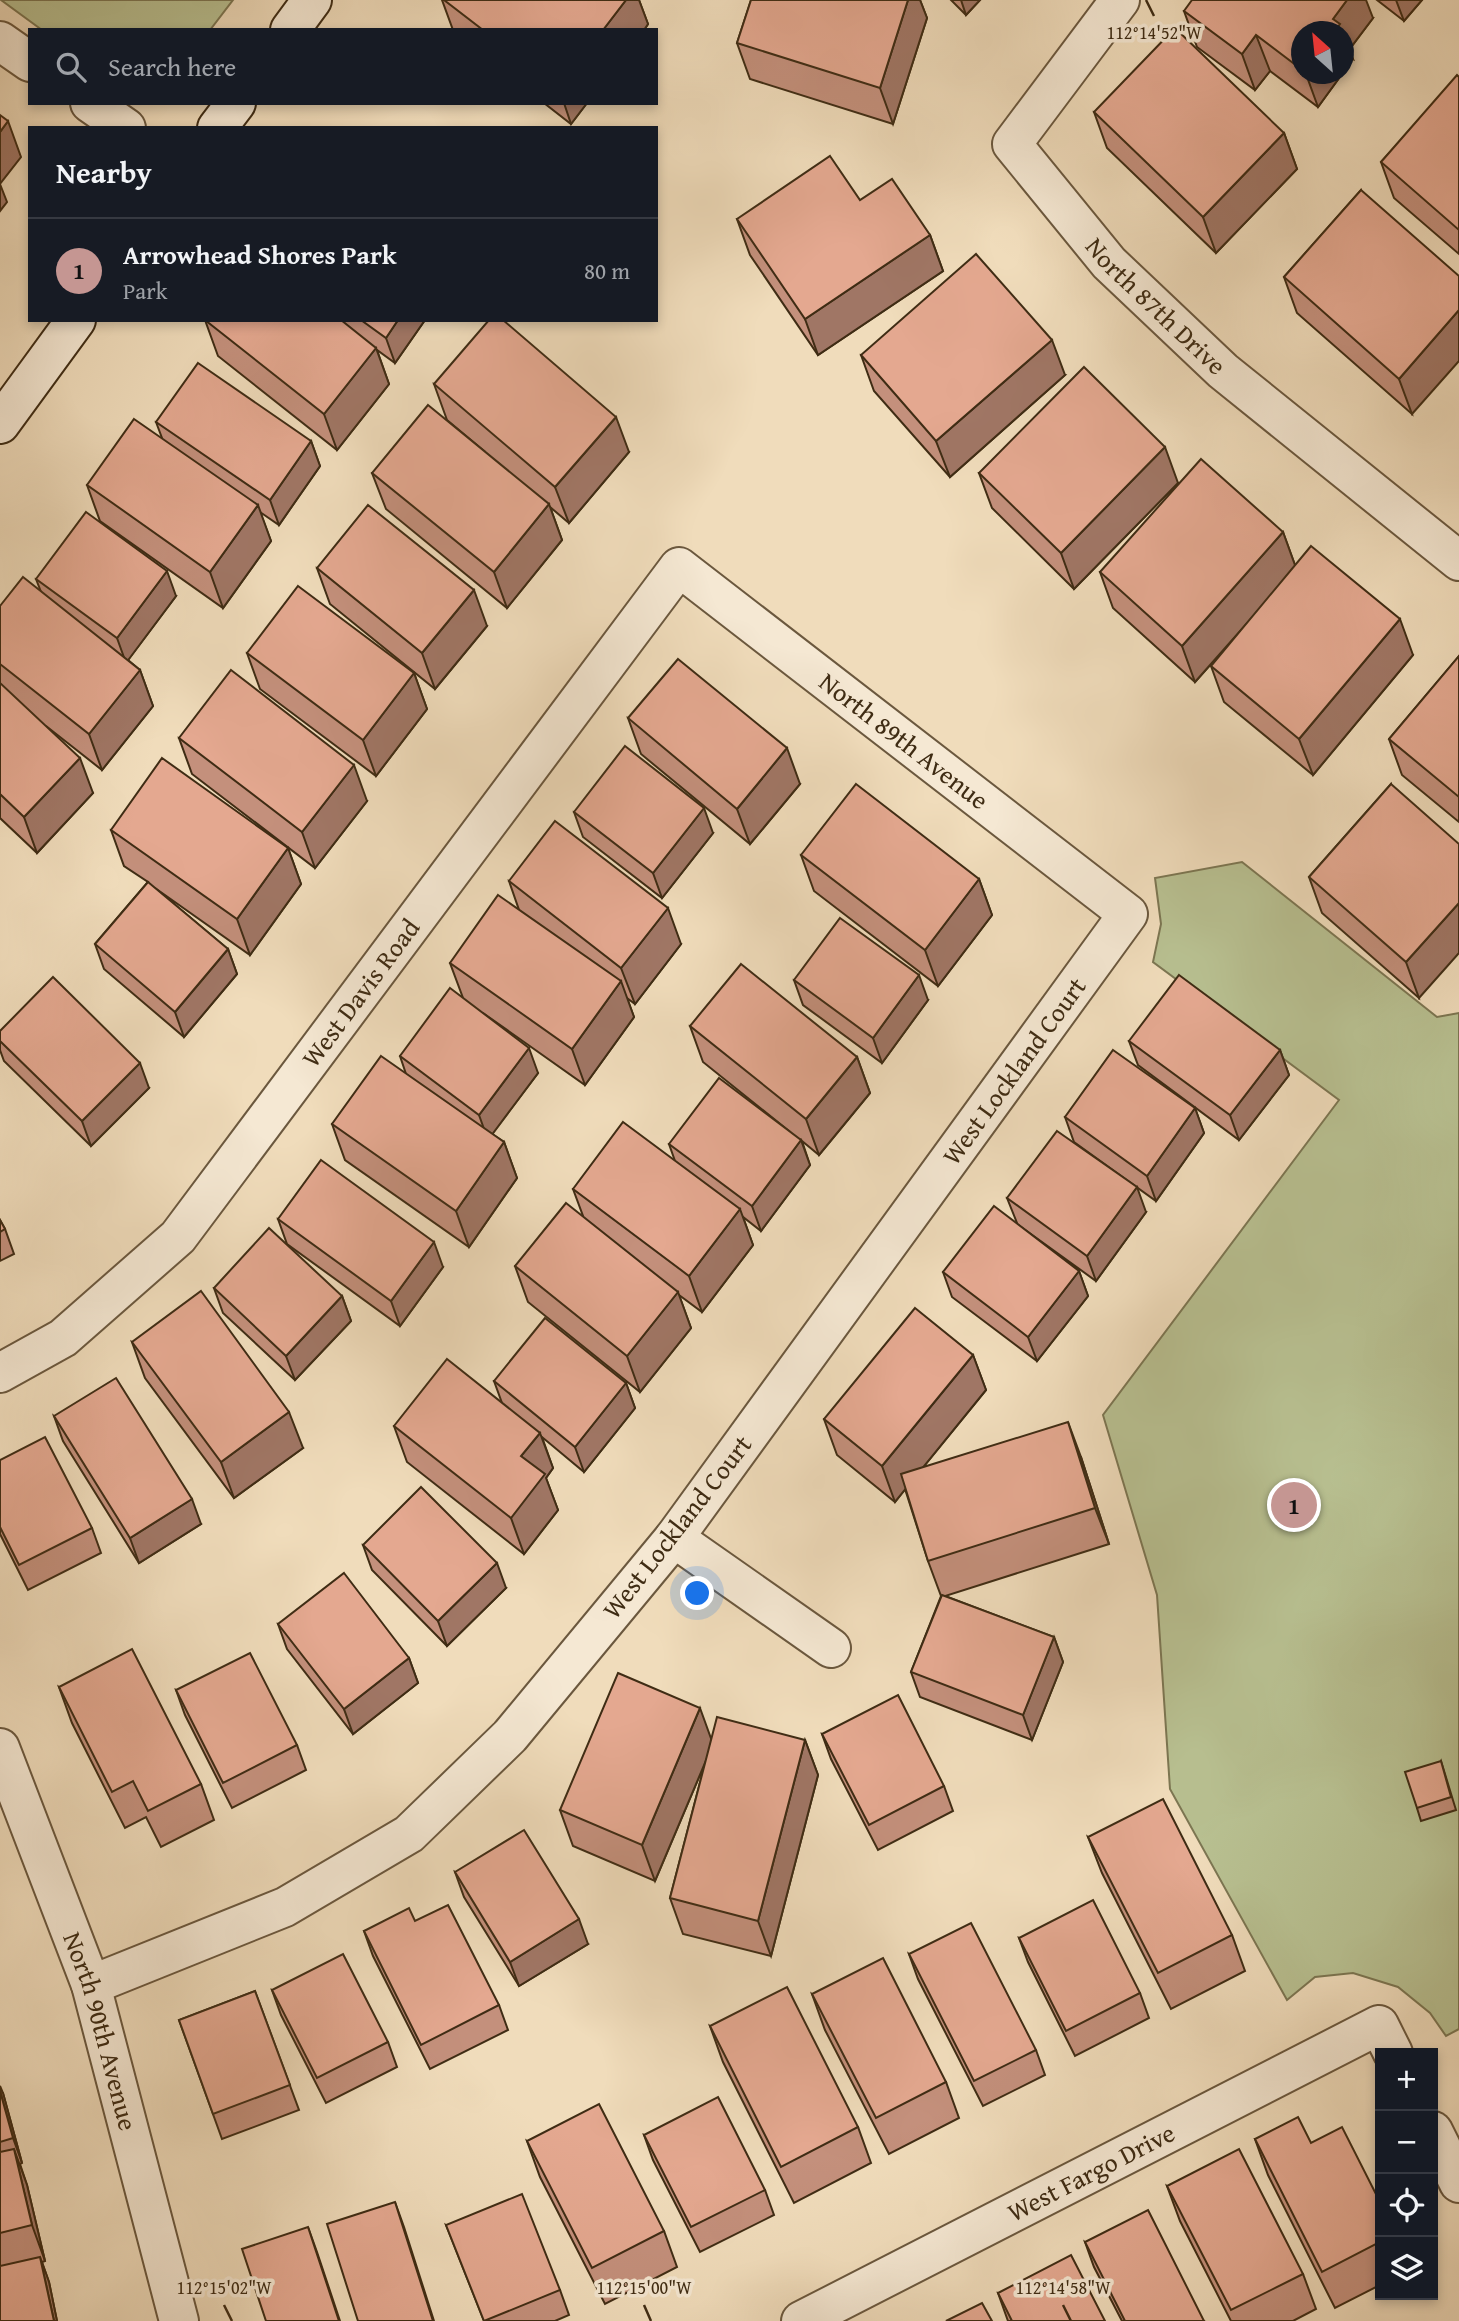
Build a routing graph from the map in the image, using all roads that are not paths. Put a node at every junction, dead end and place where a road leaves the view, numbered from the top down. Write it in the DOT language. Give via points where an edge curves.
graph roads {
  1 [pos="312,0"];
  2 [pos="1120,0"];
  3 [pos="291,28"];
  4 [pos="0,41"];
  5 [pos="28,61"];
  6 [pos="93,105"];
  7 [pos="234,105"];
  8 [pos="123,126"];
  9 [pos="219,126"];
  10 [pos="75,322"];
  11 [pos="0,424"];
  12 [pos="1452,543"];
  13 [pos="679,567"];
  14 [pos="1128,914"];
  15 [pos="0,1373"];
  16 [pos="674,1538"];
  17 [pos="831,1648"];
  18 [pos="0,1748"];
  19 [pos="91,1984"];
  20 [pos="1386,2039"];
  21 [pos="1438,2141"];
  22 [pos="1459,2183"];
  23 [pos="179,2321"];
  24 [pos="802,2321"];
  1 -- 3 [label="street"];
  2 -- 12 [label="street, North 87th Drive" via="1012,144 1109,263 1223,371"];
  4 -- 5 [label="street"];
  6 -- 8 [label="street"];
  7 -- 9 [label="street"];
  10 -- 11 [label="street"];
  13 -- 14 [label="street, North 89th Avenue"];
  13 -- 15 [label="street, West Davis Road" via="178,1237 63,1338"];
  14 -- 16 [label="street, West Lockland Court"];
  16 -- 17 [label="street"];
  16 -- 19 [label="street, West Lockland Court" via="510,1736 409,1834 285,1907"];
  18 -- 19 [label="street, North 90th Avenue"];
  19 -- 23 [label="street, North 90th Avenue"];
  20 -- 24 [label="street, West Fargo Drive"];
  21 -- 22 [label="street"];
}
